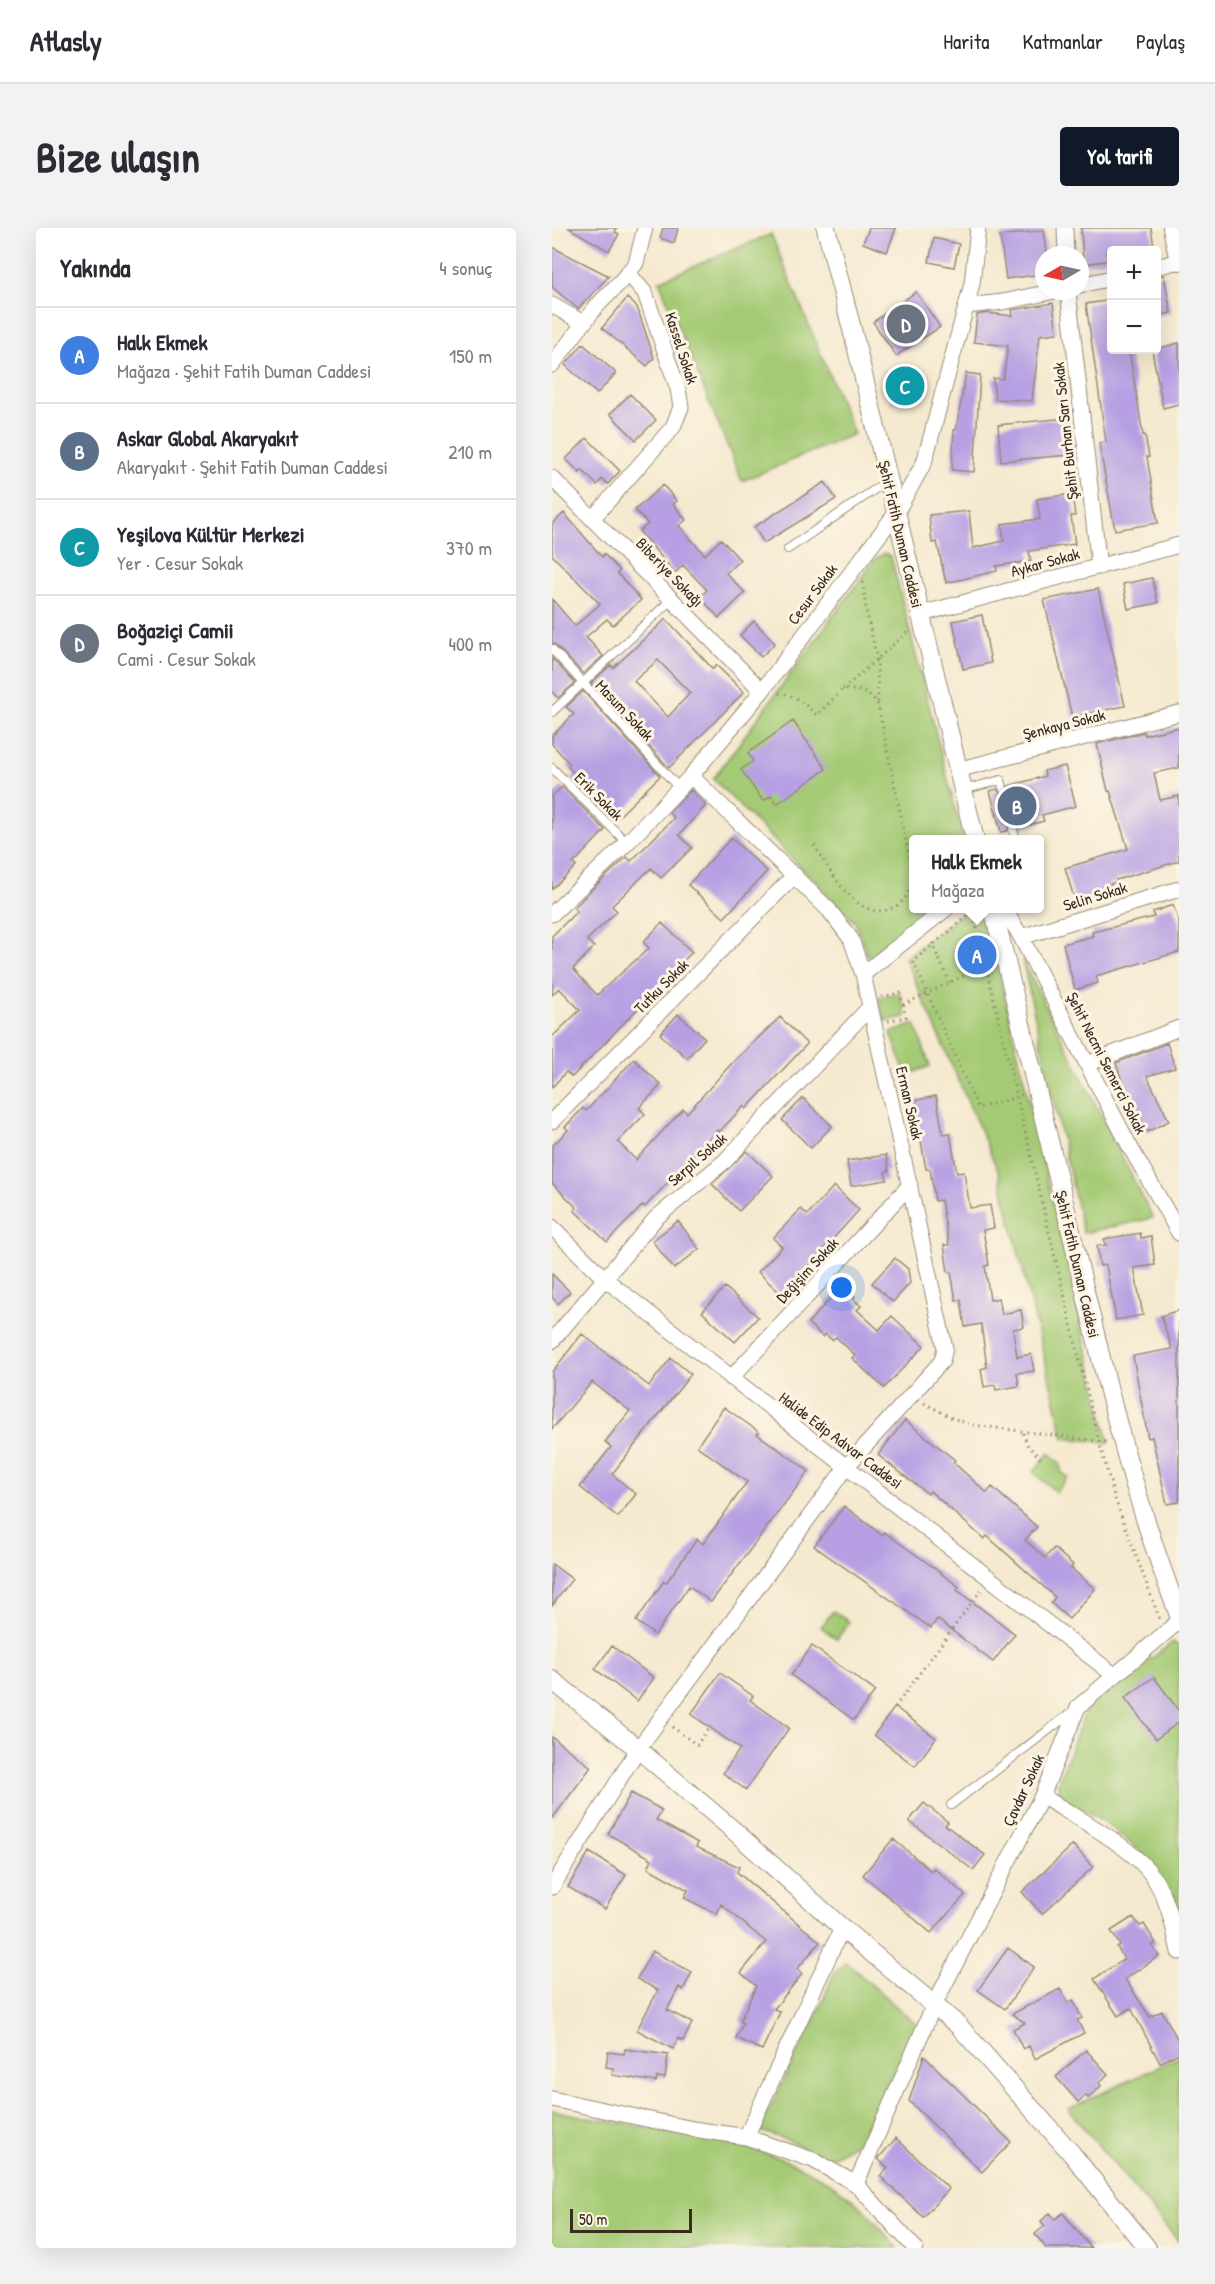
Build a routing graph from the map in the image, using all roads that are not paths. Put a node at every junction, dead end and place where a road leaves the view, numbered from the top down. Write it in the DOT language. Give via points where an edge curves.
graph roads {
  1 [pos="645,228"];
  2 [pos="826,228"];
  3 [pos="978,228"];
  4 [pos="1065,228"];
  5 [pos="1172,228"];
  6 [pos="1066,246"];
  7 [pos="1179,261"];
  8 [pos="1161,266"];
  9 [pos="628,273"];
  10 [pos="1107,279"];
  11 [pos="1089,283"];
  12 [pos="1035,295"];
  13 [pos="1069,300"];
  14 [pos="552,306"];
  15 [pos="966,306"];
  16 [pos="583,323"];
  17 [pos="552,365"];
  18 [pos="552,478"];
  19 [pos="889,480"];
  20 [pos="896,513"];
  21 [pos="593,518"];
  22 [pos="1179,545"];
  23 [pos="788,549"];
  24 [pos="1098,567"];
  25 [pos="672,599"];
  26 [pos="921,617"];
  27 [pos="552,649"];
  28 [pos="583,683"];
  29 [pos="762,691"];
  30 [pos="552,712"];
  31 [pos="1179,713"];
  32 [pos="552,768"];
  33 [pos="957,770"];
  34 [pos="691,776"];
  35 [pos="680,788"];
  36 [pos="1003,788"];
  37 [pos="962,790"];
  38 [pos="1013,829"];
  39 [pos="974,835"];
  40 [pos="1015,835"];
  41 [pos="627,843"];
  42 [pos="795,875"];
  43 [pos="1179,889"];
  44 [pos="942,913"];
  45 [pos="994,913"];
  46 [pos="1006,913"];
  47 [pos="552,914"];
  48 [pos="1021,937"];
  49 [pos="863,974"];
  50 [pos="869,1003"];
  51 [pos="1179,1028"];
  52 [pos="1087,1064"];
  53 [pos="552,1122"];
  54 [pos="910,1185"];
  55 [pos="552,1227"];
  56 [pos="1179,1233"];
  57 [pos="605,1279"];
  58 [pos="552,1341"];
  59 [pos="731,1378"];
  60 [pos="847,1466"];
  61 [pos="1179,1616"];
  62 [pos="1179,1621"];
  63 [pos="1114,1675"];
  64 [pos="552,1680"];
  65 [pos="1078,1707"];
  66 [pos="638,1749"];
  67 [pos="1042,1796"];
  68 [pos="951,1805"];
  69 [pos="552,1887"];
  70 [pos="842,1928"];
  71 [pos="1179,1952"];
  72 [pos="934,2005"];
  73 [pos="552,2099"];
  74 [pos="746,2137"];
  75 [pos="856,2184"];
  76 [pos="915,2248"];
  77 [pos="1147,2248"];
  1 -- 9 [label="street" via="636,263"];
  2 -- 19 [label="street, Şehit Fatih Duman Caddesi"];
  3 -- 15 [label="street, Cesur Sokak"];
  4 -- 6 [label="street"];
  5 -- 7 [label="street"];
  7 -- 8 [label="street"];
  9 -- 16 [label="street"];
  9 -- 21 [label="street, Kassel Sokak" via="645,293 681,407 673,427"];
  10 -- 11 [label="street"];
  12 -- 15 [label="street"];
  13 -- 24 [label="street, Şehit Burhan Sarı Sokak"];
  14 -- 16 [label="street"];
  15 -- 20 [label="street, Cesur Sokak" via="924,463"];
  16 -- 17 [label="street"];
  18 -- 21 [label="street, Biberiye Sokağı"];
  19 -- 20 [label="street, Şehit Fatih Duman Caddesi"];
  19 -- 23 [label="lane"];
  20 -- 26 [label="street, Şehit Fatih Duman Caddesi"];
  20 -- 29 [label="street, Cesur Sokak"];
  21 -- 25 [label="street, Biberiye Sokağı"];
  22 -- 24 [label="street, Aykar Sokak"];
  24 -- 26 [label="street, Aykar Sokak"];
  25 -- 28 [label="lane"];
  25 -- 29 [label="street, Biberiye Sokağı"];
  26 -- 33 [label="street, Şehit Fatih Duman Caddesi"];
  27 -- 28 [label="lane, Masum Sokak"];
  28 -- 30 [label="lane"];
  28 -- 35 [label="lane, Masum Sokak"];
  29 -- 34 [label="street, Cesur Sokak"];
  31 -- 33 [label="street, Şenkaya Sokak"];
  32 -- 41 [label="lane, Erik Sokak"];
  33 -- 37 [label="street, Şehit Fatih Duman Caddesi"];
  34 -- 35 [label="street, Cesur Sokak"];
  34 -- 42 [label="street, Erman Sokak"];
  35 -- 41 [label="street, Cesur Sokak"];
  36 -- 37 [label="lane" via="1001,780"];
  37 -- 39 [label="street, Şehit Fatih Duman Caddesi"];
  38 -- 40 [label="lane"];
  41 -- 47 [label="street, Cesur Sokak"];
  42 -- 49 [label="street, Erman Sokak" via="851,939"];
  42 -- 53 [label="street, Tutku Sokak"];
  43 -- 48 [label="street, Selin Sokak"];
  44 -- 49 [label="street"];
  45 -- 61 [label="street, Şehit Fatih Duman Caddesi" via="1101,1362 1158,1562"];
  46 -- 48 [label="street, Şehit Necmi Semerci Sokak"];
  48 -- 52 [label="street, Şehit Necmi Semerci Sokak"];
  49 -- 50 [label="street, Erman Sokak"];
  50 -- 54 [label="street, Erman Sokak"];
  50 -- 57 [label="street, Serpil Sokak" via="725,1161 656,1218"];
  51 -- 52 [label="street"];
  52 -- 56 [label="street, Şehit Necmi Semerci Sokak"];
  54 -- 59 [label="street, Değişim Sokak"];
  54 -- 60 [label="street, Erman Sokak" via="945,1348 942,1361"];
  55 -- 57 [label="street, Halide Edip Adıvar Caddesi"];
  57 -- 58 [label="street, Serpil Sokak"];
  57 -- 59 [label="street, Halide Edip Adıvar Caddesi"];
  59 -- 60 [label="street, Halide Edip Adıvar Caddesi"];
  60 -- 63 [label="street, Halide Edip Adıvar Caddesi"];
  60 -- 66 [label="street, Erman Sokak"];
  62 -- 63 [label="street, Çavdar Sokak"];
  63 -- 65 [label="street, Çavdar Sokak"];
  64 -- 66 [label="street"];
  65 -- 67 [label="street, Çavdar Sokak"];
  65 -- 68 [label="lane"];
  66 -- 69 [label="street, Erman Sokak"];
  66 -- 70 [label="street"];
  67 -- 71 [label="street" via="1128,1851 1149,1871 1163,1896"];
  67 -- 72 [label="street, Çavdar Sokak"];
  70 -- 72 [label="street"];
  70 -- 74 [label="street"];
  72 -- 75 [label="street, Çavdar Sokak"];
  72 -- 77 [label="street" via="959,2026 1072,2154"];
  73 -- 74 [label="street"];
  74 -- 75 [label="street" via="813,2160"];
  75 -- 76 [label="street"];
}
